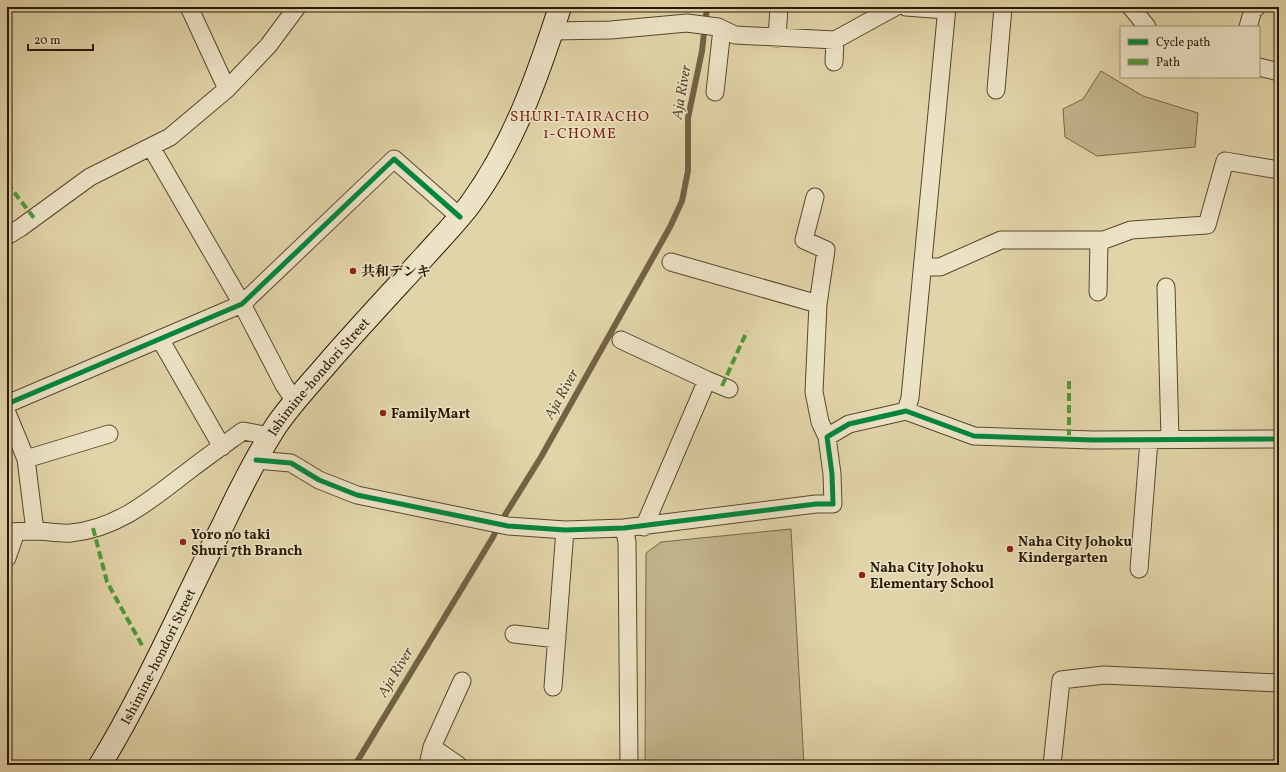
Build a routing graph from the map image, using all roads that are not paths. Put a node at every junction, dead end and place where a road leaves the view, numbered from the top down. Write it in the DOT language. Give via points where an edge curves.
graph roads {
  1 [pos="189,7"];
  2 [pos="297,7"];
  3 [pos="560,7"];
  4 [pos="779,7"];
  5 [pos="895,7"];
  6 [pos="906,7"];
  7 [pos="1003,7"];
  8 [pos="1131,7"];
  9 [pos="1254,8"];
  10 [pos="946,9"];
  11 [pos="1146,26"];
  12 [pos="1248,26"];
  13 [pos="714,27"];
  14 [pos="552,31"];
  15 [pos="777,38"];
  16 [pos="835,40"];
  17 [pos="834,62"];
  18 [pos="1260,67"];
  19 [pos="1279,72"];
  20 [pos="227,89"];
  21 [pos="996,90"];
  22 [pos="715,92"];
  23 [pos="151,147"];
  24 [pos="1279,170"];
  25 [pos="815,197"];
  26 [pos="460,217"];
  27 [pos="7,236"];
  28 [pos="1099,240"];
  29 [pos="671,262"];
  30 [pos="923,267"];
  31 [pos="1166,288"];
  32 [pos="1098,292"];
  33 [pos="242,304"];
  34 [pos="818,304"];
  35 [pos="160,339"];
  36 [pos="621,340"];
  37 [pos="707,380"];
  38 [pos="729,389"];
  39 [pos="295,401"];
  40 [pos="7,404"];
  41 [pos="906,411"];
  42 [pos="7,413"];
  43 [pos="109,434"];
  44 [pos="270,436"];
  45 [pos="827,437"];
  46 [pos="1170,439"];
  47 [pos="1279,439"];
  48 [pos="1149,440"];
  49 [pos="222,447"];
  50 [pos="26,459"];
  51 [pos="256,460"];
  52 [pos="644,527"];
  53 [pos="624,528"];
  54 [pos="565,530"];
  55 [pos="35,531"];
  56 [pos="11,532"];
  57 [pos="7,558"];
  58 [pos="1139,568"];
  59 [pos="514,634"];
  60 [pos="557,638"];
  61 [pos="462,681"];
  62 [pos="1279,683"];
  63 [pos="553,687"];
  64 [pos="432,747"];
  65 [pos="100,765"];
  66 [pos="428,765"];
  67 [pos="458,765"];
  68 [pos="629,765"];
  69 [pos="1052,765"];
  1 -- 20 [label="street"];
  2 -- 20 [label="street" via="268,46"];
  3 -- 14 [label="main road, Ishimine-hondori Street"];
  4 -- 15 [label="street"];
  5 -- 16 [label="street"];
  6 -- 10 [label="street"];
  7 -- 21 [label="street"];
  8 -- 11 [label="street"];
  9 -- 12 [label="street"];
  10 -- 30 [label="street"];
  13 -- 14 [label="street" via="686,23 611,30"];
  13 -- 15 [label="street" via="735,35"];
  13 -- 22 [label="street"];
  14 -- 26 [label="main road, Ishimine-hondori Street" via="517,124 503,152"];
  15 -- 16 [label="street"];
  16 -- 17 [label="street"];
  18 -- 19 [label="street"];
  20 -- 23 [label="street" via="170,137"];
  23 -- 27 [label="street" via="90,177"];
  23 -- 33 [label="street"];
  24 -- 28 [label="street" via="1225,161 1207,225 1131,230"];
  25 -- 34 [label="street" via="804,240 826,250"];
  26 -- 33 [label="street" via="394,159"];
  26 -- 39 [label="main road, Ishimine-hondori Street"];
  28 -- 30 [label="street" via="1002,240 940,267"];
  28 -- 32 [label="street"];
  29 -- 34 [label="street"];
  30 -- 41 [label="street" via="910,398"];
  31 -- 46 [label="street"];
  33 -- 35 [label="street"];
  33 -- 39 [label="street"];
  34 -- 45 [label="street" via="814,392 820,422"];
  35 -- 40 [label="street"];
  35 -- 49 [label="street"];
  36 -- 37 [label="street"];
  37 -- 38 [label="street"];
  37 -- 52 [label="street"];
  39 -- 44 [label="main road, Ishimine-hondori Street"];
  41 -- 45 [label="street" via="849,424"];
  41 -- 48 [label="street" via="974,436"];
  42 -- 50 [label="street"];
  43 -- 50 [label="street"];
  44 -- 49 [label="street" via="243,431"];
  44 -- 51 [label="main road, Ishimine-hondori Street"];
  45 -- 52 [label="street" via="834,504 816,504"];
  46 -- 47 [label="street"];
  46 -- 48 [label="street"];
  48 -- 58 [label="street"];
  49 -- 55 [label="street" via="125,517 70,533"];
  50 -- 55 [label="street"];
  51 -- 54 [label="street" via="291,463 319,480 357,495 508,526"];
  51 -- 65 [label="main road, Ishimine-hondori Street" via="119,734"];
  52 -- 53 [label="street"];
  53 -- 54 [label="street"];
  53 -- 68 [label="street" via="627,542"];
  54 -- 60 [label="street"];
  55 -- 56 [label="street"];
  56 -- 57 [label="street"];
  59 -- 60 [label="street"];
  60 -- 63 [label="street"];
  61 -- 64 [label="street"];
  62 -- 69 [label="street" via="1104,675 1061,680"];
  64 -- 66 [label="street"];
  64 -- 67 [label="street"];
}
